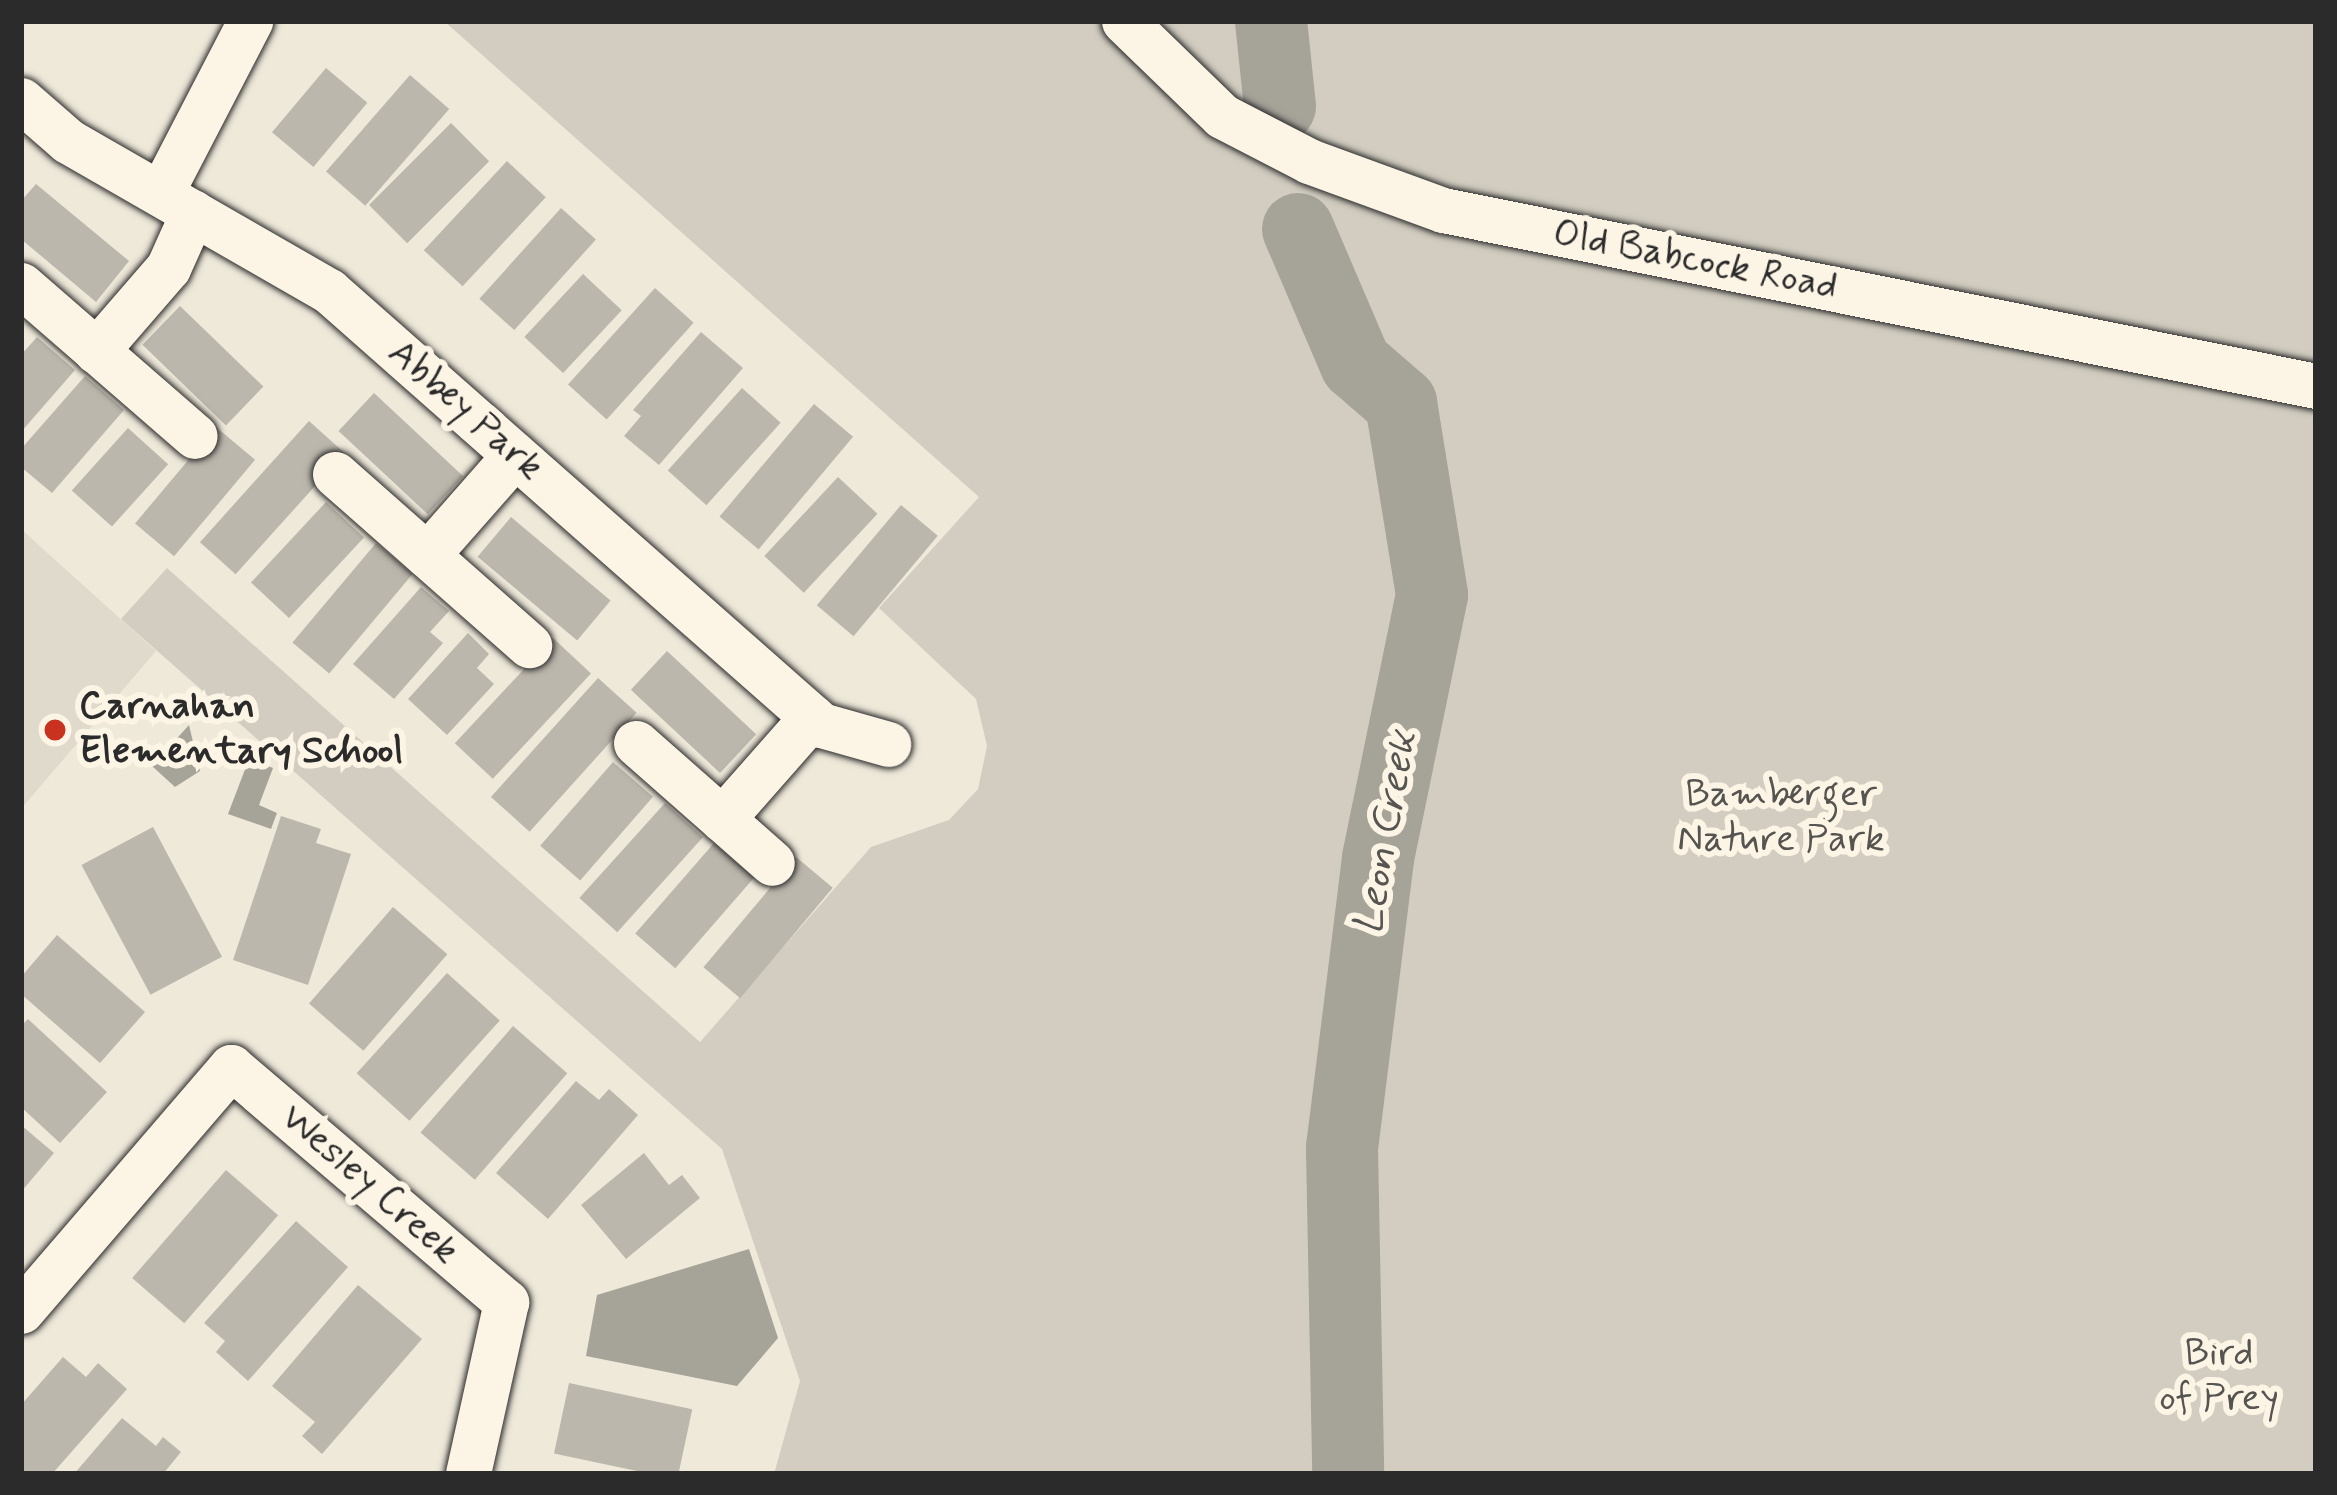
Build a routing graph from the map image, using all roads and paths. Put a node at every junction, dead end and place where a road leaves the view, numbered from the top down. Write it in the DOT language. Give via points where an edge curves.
graph roads {
  1 [pos="250,21"];
  2 [pos="1124,21"];
  3 [pos="21,100"];
  4 [pos="177,202"];
  5 [pos="21,285"];
  6 [pos="96,350"];
  7 [pos="2316,386"];
  8 [pos="195,436"];
  9 [pos="515,455"];
  10 [pos="335,475"];
  11 [pos="427,554"];
  12 [pos="529,645"];
  13 [pos="812,717"];
  14 [pos="636,743"];
  15 [pos="888,744"];
  16 [pos="722,819"];
  17 [pos="772,863"];
  18 [pos="21,1312"];
  19 [pos="468,1474"];
  1 -- 4 [label="street"];
  2 -- 7 [label="street, Old Babcock Road" via="1222,116 1309,160 1443,210"];
  3 -- 4 [label="street, Abbey Park" via="68,141"];
  4 -- 6 [label="street" via="168,268"];
  4 -- 9 [label="street, Abbey Park" via="329,291"];
  5 -- 6 [label="street"];
  6 -- 8 [label="street"];
  9 -- 11 [label="street"];
  9 -- 13 [label="street, Abbey Park"];
  10 -- 11 [label="street"];
  11 -- 12 [label="street"];
  13 -- 15 [label="street, Abbey Park"];
  13 -- 16 [label="street"];
  14 -- 16 [label="street"];
  16 -- 17 [label="street"];
  18 -- 19 [label="street, Wesley Creek" via="232,1067 506,1302"];
}
